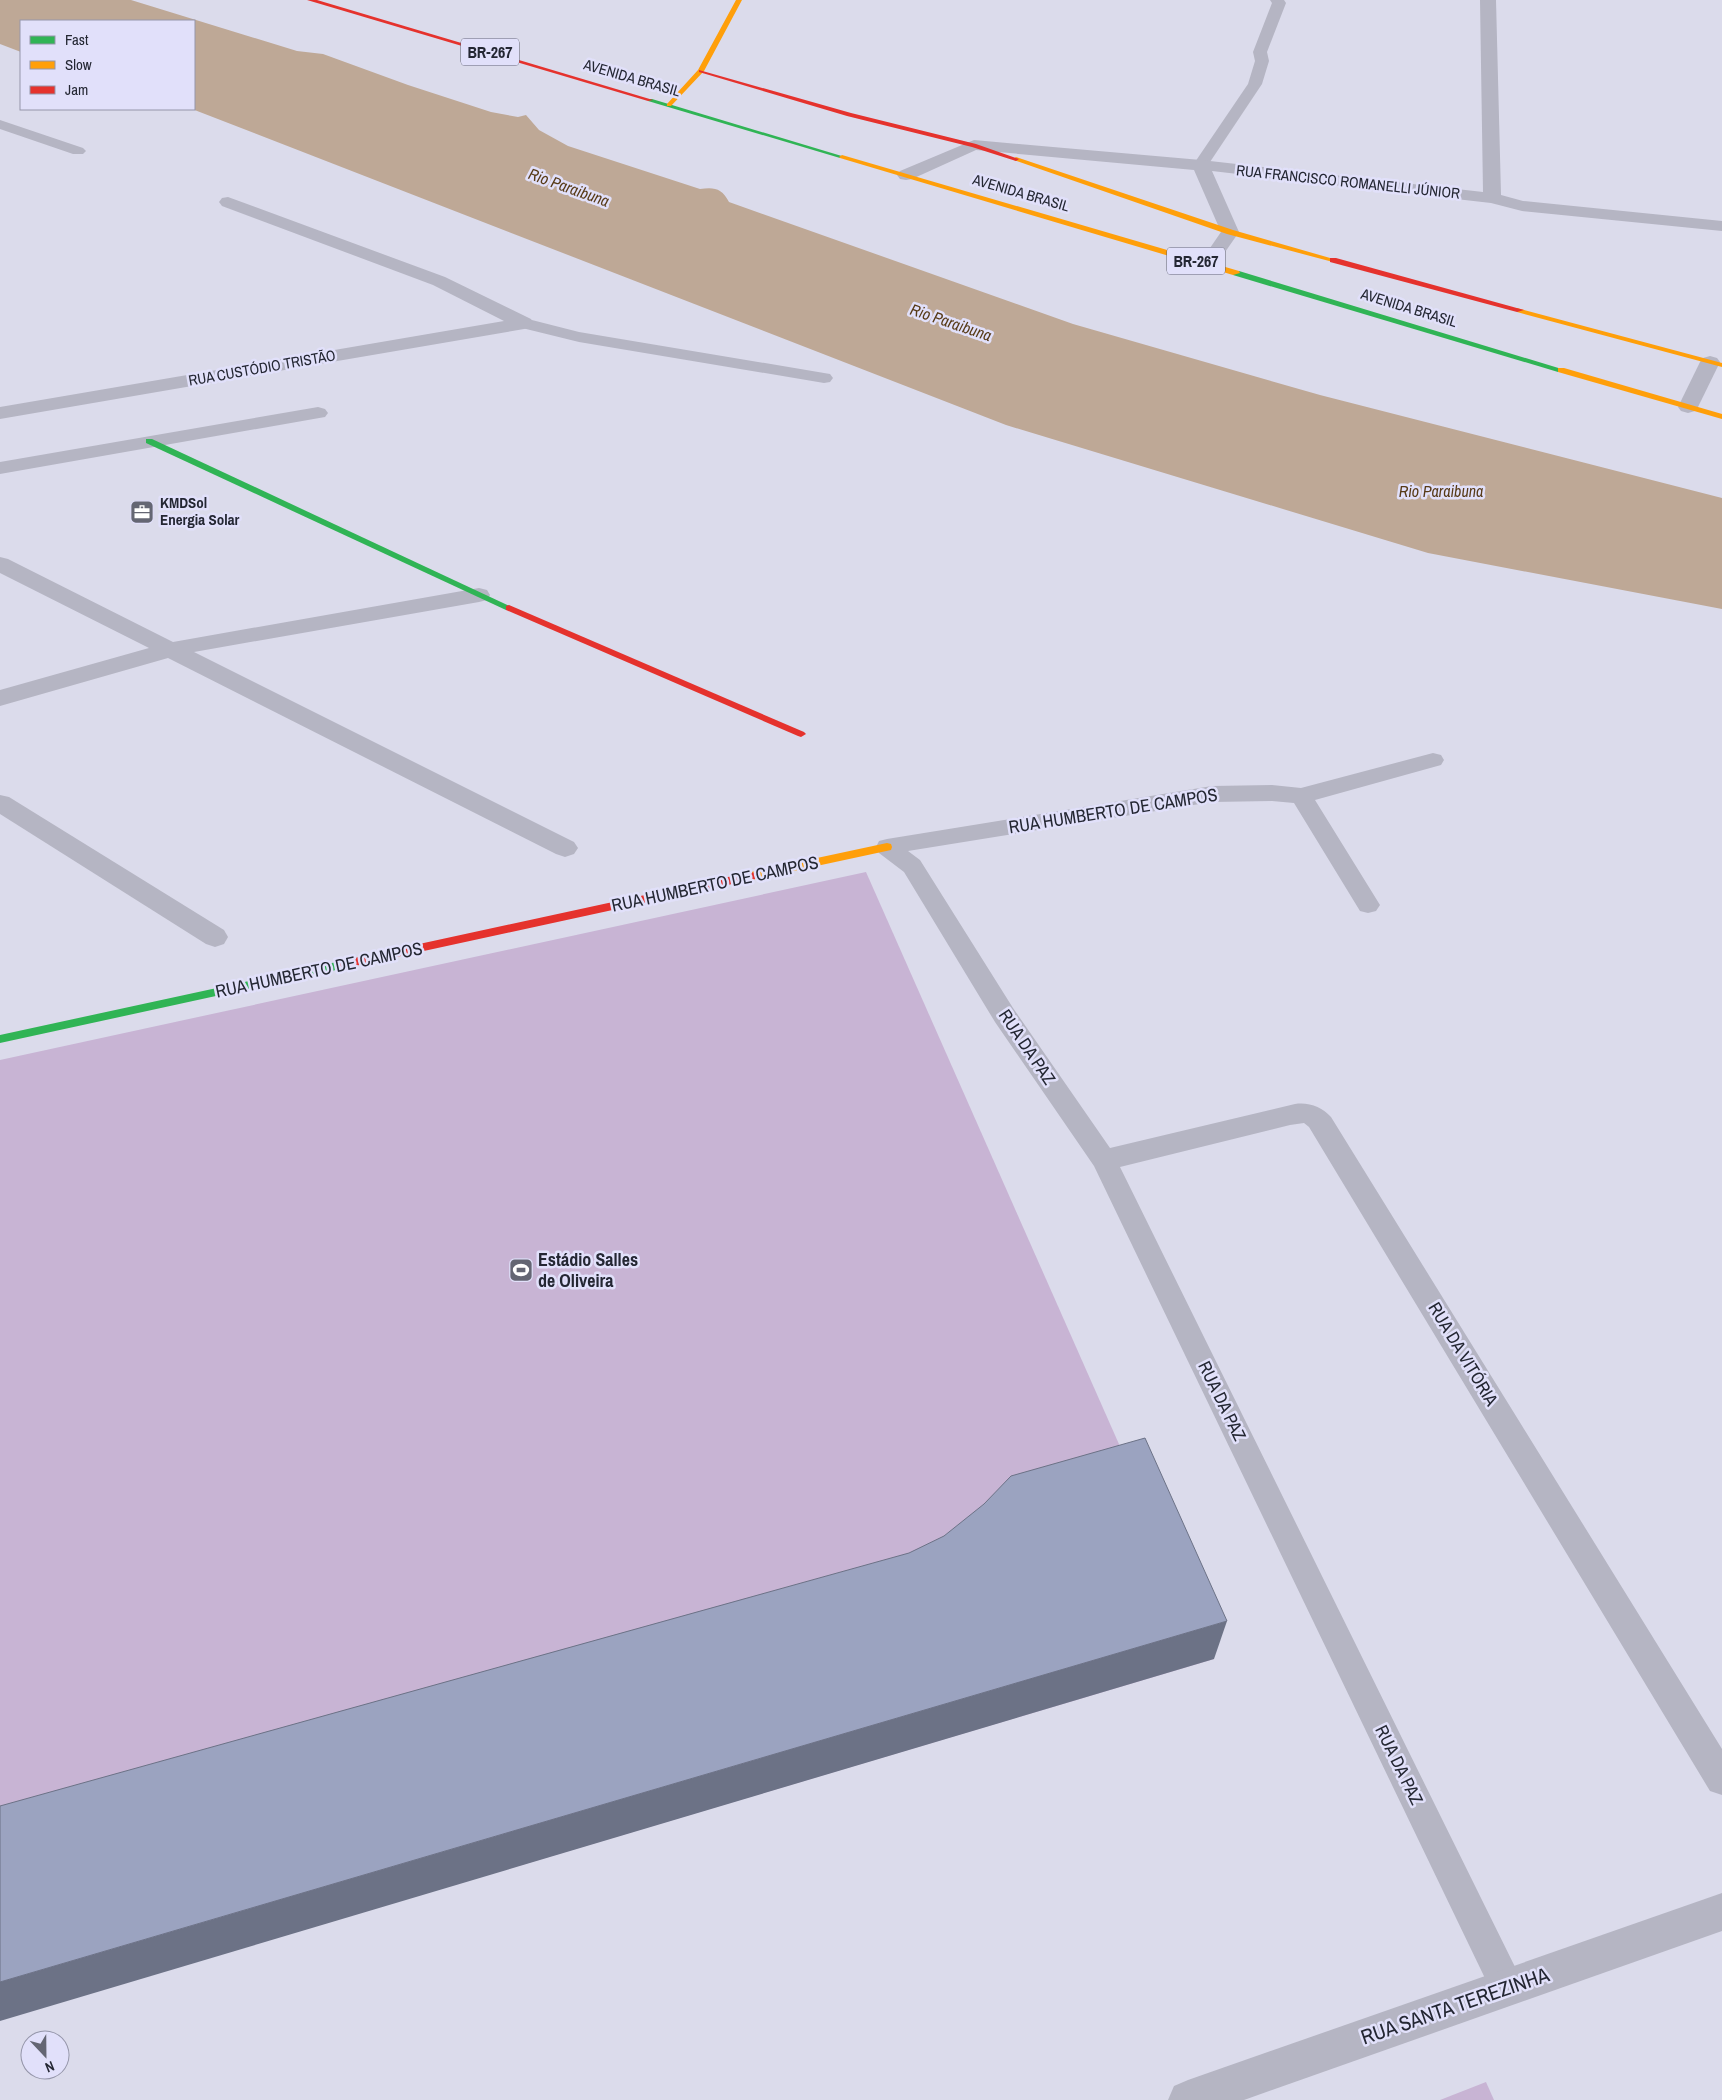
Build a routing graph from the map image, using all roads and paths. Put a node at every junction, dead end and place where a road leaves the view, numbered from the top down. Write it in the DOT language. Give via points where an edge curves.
graph roads {
  1 [pos="310,0"];
  2 [pos="739,0"];
  3 [pos="1277,0"];
  4 [pos="1488,0"];
  5 [pos="701,71"];
  6 [pos="669,105"];
  7 [pos="0,124"];
  8 [pos="974,145"];
  9 [pos="78,151"];
  10 [pos="1201,165"];
  11 [pos="906,175"];
  12 [pos="1492,198"];
  13 [pos="228,202"];
  14 [pos="1722,226"];
  15 [pos="1230,232"];
  16 [pos="1208,264"];
  17 [pos="524,323"];
  18 [pos="1716,363"];
  19 [pos="824,378"];
  20 [pos="1688,407"];
  21 [pos="0,412"];
  22 [pos="318,413"];
  23 [pos="1722,417"];
  24 [pos="149,441"];
  25 [pos="0,468"];
  26 [pos="0,564"];
  27 [pos="479,595"];
  28 [pos="172,649"];
  29 [pos="0,698"];
  30 [pos="801,734"];
  31 [pos="1433,760"];
  32 [pos="1301,796"];
  33 [pos="0,803"];
  34 [pos="887,846"];
  35 [pos="565,848"];
  36 [pos="1368,906"];
  37 [pos="215,938"];
  38 [pos="0,1039"];
  39 [pos="1104,1160"];
  40 [pos="1722,1779"];
  41 [pos="1722,1912"];
  42 [pos="1507,1987"];
  43 [pos="1188,2100"];
  1 -- 6 [label="main road, AVENIDA BRASIL / BR-267"];
  2 -- 5 [label="main road"];
  3 -- 10 [label="lane" via="1260,52 1262,61 1255,84"];
  4 -- 12 [label="street"];
  5 -- 6 [label="main road"];
  5 -- 8 [label="main road" via="849,115"];
  6 -- 11 [label="main road, AVENIDA BRASIL / BR-267"];
  7 -- 9 [label="lane"];
  8 -- 10 [label="street, RUA FRANCISCO ROMANELLI JÚNIOR"];
  8 -- 11 [label="street"];
  8 -- 15 [label="main road"];
  10 -- 12 [label="street, RUA FRANCISCO ROMANELLI JÚNIOR"];
  10 -- 15 [label="street"];
  11 -- 16 [label="main road, AVENIDA BRASIL / BR-267"];
  12 -- 14 [label="street, RUA FRANCISCO ROMANELLI JÚNIOR" via="1522,206"];
  13 -- 17 [label="street" via="439,281"];
  15 -- 16 [label="street"];
  15 -- 18 [label="main road"];
  16 -- 20 [label="main road, AVENIDA BRASIL / BR-267"];
  17 -- 19 [label="lane" via="579,338"];
  17 -- 21 [label="street, RUA CUSTÓDIO TRISTÃO"];
  18 -- 20 [label="street"];
  20 -- 23 [label="main road, AVENIDA BRASIL / BR-267"];
  22 -- 24 [label="street"];
  24 -- 25 [label="street"];
  24 -- 27 [label="main road"];
  26 -- 28 [label="street"];
  27 -- 28 [label="street"];
  27 -- 30 [label="main road"];
  28 -- 29 [label="street"];
  28 -- 35 [label="street"];
  31 -- 32 [label="lane, RUA HUMBERTO DE CAMPOS"];
  32 -- 34 [label="lane, RUA HUMBERTO DE CAMPOS" via="1212,794"];
  32 -- 36 [label="lane"];
  33 -- 37 [label="street"];
  34 -- 38 [label="main road, RUA HUMBERTO DE CAMPOS"];
  34 -- 39 [label="lane, RUA DA PAZ" via="912,866 1004,1015"];
  39 -- 40 [label="lane, RUA DA VITÓRIA" via="1290,1114 1304,1112 1315,1116"];
  39 -- 42 [label="lane, RUA DA PAZ"];
  41 -- 42 [label="street, RUA SANTA TEREZINHA"];
  42 -- 43 [label="street, RUA SANTA TEREZINHA"];
}
